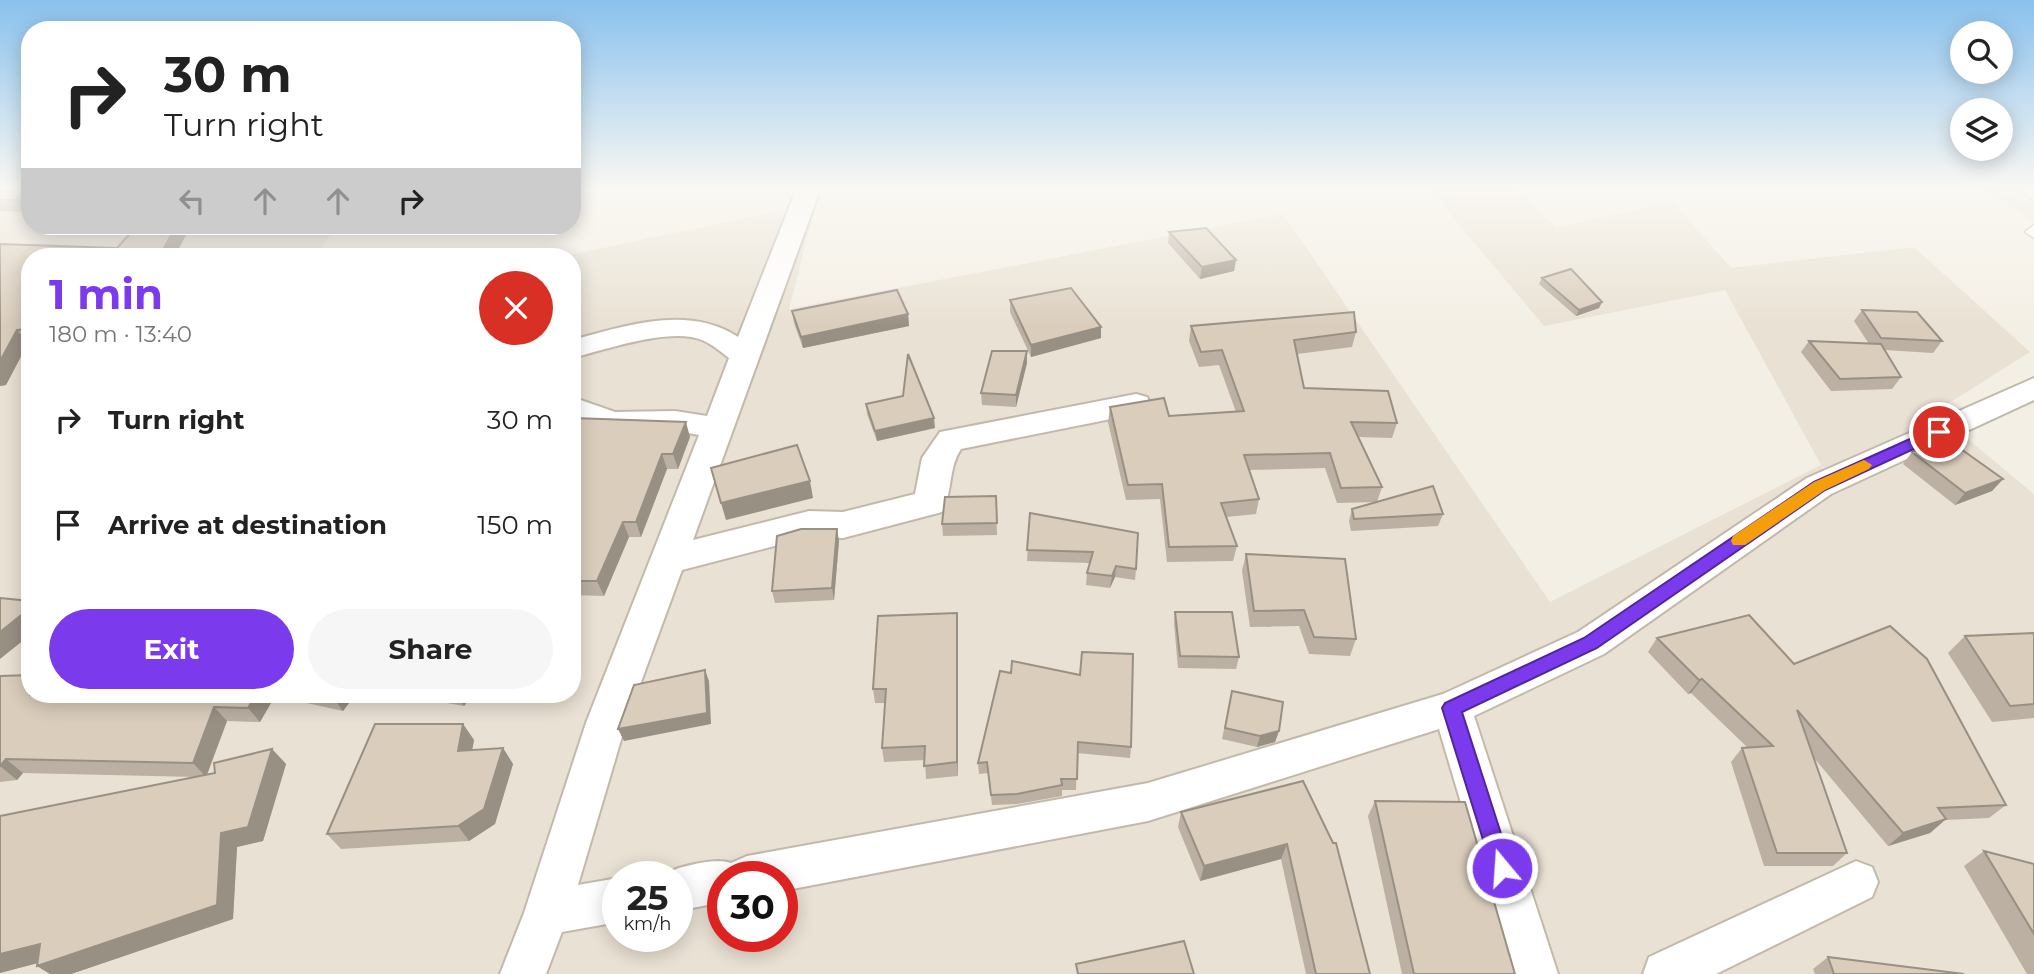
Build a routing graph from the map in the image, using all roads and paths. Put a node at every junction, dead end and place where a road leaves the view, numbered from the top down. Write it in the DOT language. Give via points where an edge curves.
graph roads {
  1 [pos="791,235"];
  2 [pos="581,347"];
  3 [pos="745,355"];
  4 [pos="2034,388"];
  5 [pos="1136,404"];
  6 [pos="581,413"];
  7 [pos="717,430"];
  8 [pos="668,560"];
  9 [pos="1452,708"];
  10 [pos="798,867"];
  11 [pos="1856,883"];
  12 [pos="602,903"];
  13 [pos="547,913"];
  14 [pos="523,974"];
  15 [pos="1535,974"];
  16 [pos="1666,974"];
  1 -- 3 [label="street"];
  2 -- 3 [label="street" via="681,328 708,332"];
  3 -- 7 [label="street"];
  4 -- 9 [label="street" via="1819,486 1591,643"];
  5 -- 8 [label="street" via="951,440 938,458 930,503 843,525 809,524"];
  6 -- 7 [label="street" via="627,425 691,423"];
  7 -- 8 [label="street"];
  8 -- 13 [label="street" via="606,723"];
  9 -- 10 [label="street" via="1147,802"];
  9 -- 15 [label="street"];
  11 -- 16 [label="street"];
  12 -- 13 [label="street"];
  13 -- 14 [label="street"];
}
